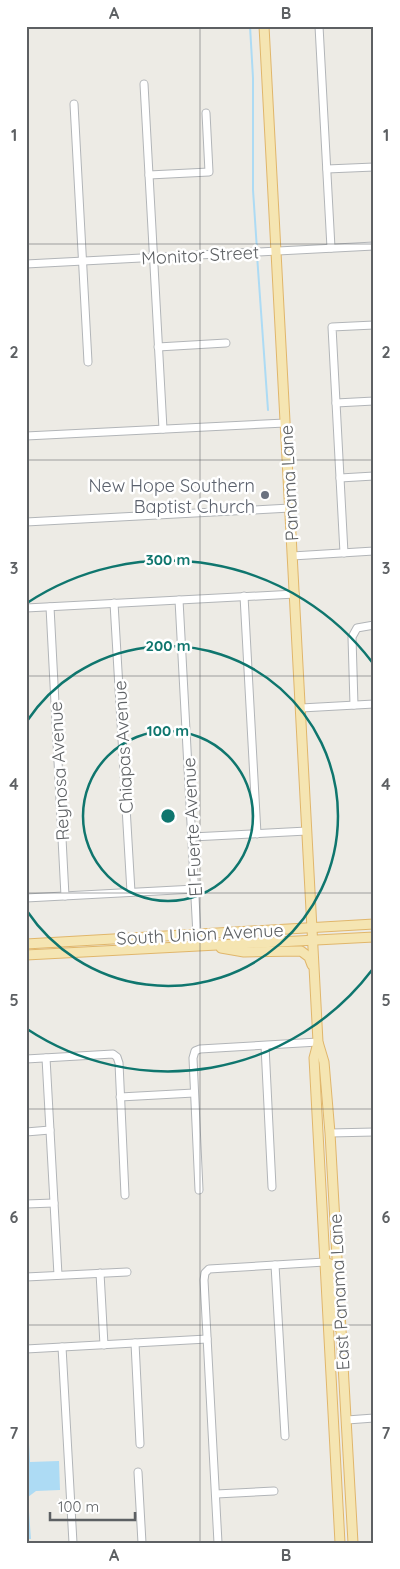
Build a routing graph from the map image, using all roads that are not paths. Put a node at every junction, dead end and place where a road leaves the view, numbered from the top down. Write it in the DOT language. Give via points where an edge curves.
graph roads {
  1 [pos="264,26"];
  2 [pos="319,26"];
  3 [pos="144,84"];
  4 [pos="74,104"];
  5 [pos="206,113"];
  6 [pos="374,167"];
  7 [pos="327,169"];
  8 [pos="149,175"];
  9 [pos="374,246"];
  10 [pos="331,248"];
  11 [pos="276,251"];
  12 [pos="154,258"];
  13 [pos="82,261"];
  14 [pos="26,264"];
  15 [pos="374,325"];
  16 [pos="226,343"];
  17 [pos="158,347"];
  18 [pos="88,362"];
  19 [pos="374,401"];
  20 [pos="336,403"];
  21 [pos="285,423"];
  22 [pos="163,429"];
  23 [pos="26,436"];
  24 [pos="374,476"];
  25 [pos="340,478"];
  26 [pos="290,508"];
  27 [pos="26,522"];
  28 [pos="374,551"];
  29 [pos="344,553"];
  30 [pos="292,556"];
  31 [pos="294,594"];
  32 [pos="244,596"];
  33 [pos="179,600"];
  34 [pos="114,603"];
  35 [pos="50,606"];
  36 [pos="26,608"];
  37 [pos="374,625"];
  38 [pos="374,704"];
  39 [pos="354,705"];
  40 [pos="301,708"];
  41 [pos="307,831"];
  42 [pos="257,834"];
  43 [pos="192,837"];
  44 [pos="195,889"];
  45 [pos="131,892"];
  46 [pos="65,896"];
  47 [pos="26,898"];
  48 [pos="374,925"];
  49 [pos="312,928"];
  50 [pos="241,932"];
  51 [pos="198,935"];
  52 [pos="374,937"];
  53 [pos="313,940"];
  54 [pos="26,944"];
  55 [pos="234,944"];
  56 [pos="214,945"];
  57 [pos="185,947"];
  58 [pos="26,955"];
  59 [pos="315,973"];
  60 [pos="318,1042"];
  61 [pos="265,1046"];
  62 [pos="46,1058"];
  63 [pos="26,1059"];
  64 [pos="314,1062"];
  65 [pos="194,1093"];
  66 [pos="120,1097"];
  67 [pos="50,1130"];
  68 [pos="26,1132"];
  69 [pos="374,1132"];
  70 [pos="330,1134"];
  71 [pos="272,1187"];
  72 [pos="199,1190"];
  73 [pos="126,1195"];
  74 [pos="54,1202"];
  75 [pos="26,1204"];
  76 [pos="324,1262"];
  77 [pos="275,1265"];
  78 [pos="127,1272"];
  79 [pos="100,1273"];
  80 [pos="58,1275"];
  81 [pos="26,1277"];
  82 [pos="342,1333"];
  83 [pos="208,1339"];
  84 [pos="135,1343"];
  85 [pos="329,1344"];
  86 [pos="104,1345"];
  87 [pos="62,1347"];
  88 [pos="26,1349"];
  89 [pos="374,1418"];
  90 [pos="347,1420"];
  91 [pos="285,1436"];
  92 [pos="140,1444"];
  93 [pos="138,1472"];
  94 [pos="274,1491"];
  95 [pos="216,1494"];
  96 [pos="73,1543"];
  97 [pos="142,1543"];
  98 [pos="218,1543"];
  99 [pos="340,1543"];
  100 [pos="353,1543"];
  1 -- 11 [label="main road, Panama Lane"];
  2 -- 7 [label="street"];
  3 -- 8 [label="street"];
  4 -- 13 [label="street"];
  5 -- 8 [label="street" via="209,172"];
  6 -- 7 [label="street"];
  7 -- 10 [label="street"];
  8 -- 12 [label="street"];
  9 -- 10 [label="street, Monitor Street"];
  10 -- 11 [label="street, Monitor Street"];
  11 -- 12 [label="street, Monitor Street"];
  11 -- 21 [label="main road, Panama Lane"];
  12 -- 13 [label="street, Monitor Street"];
  12 -- 17 [label="street"];
  13 -- 14 [label="street, Monitor Street"];
  13 -- 18 [label="street"];
  15 -- 20 [label="street" via="332,328"];
  16 -- 17 [label="street"];
  17 -- 22 [label="street"];
  19 -- 20 [label="street"];
  20 -- 25 [label="street"];
  21 -- 22 [label="street"];
  21 -- 26 [label="main road, Panama Lane"];
  22 -- 23 [label="street"];
  24 -- 25 [label="street"];
  25 -- 29 [label="street"];
  26 -- 27 [label="street"];
  26 -- 30 [label="main road, Panama Lane"];
  28 -- 29 [label="street"];
  29 -- 30 [label="street"];
  30 -- 31 [label="main road, Panama Lane"];
  31 -- 32 [label="street"];
  31 -- 40 [label="main road, Panama Lane"];
  32 -- 33 [label="street"];
  32 -- 42 [label="street"];
  33 -- 34 [label="street"];
  33 -- 43 [label="street, El Fuerte Avenue"];
  34 -- 35 [label="street"];
  34 -- 45 [label="street, Chiapas Avenue"];
  35 -- 36 [label="street"];
  35 -- 46 [label="street, Reynosa Avenue"];
  37 -- 39 [label="street" via="357,628 352,637"];
  38 -- 39 [label="street"];
  39 -- 40 [label="street"];
  40 -- 41 [label="main road, Panama Lane"];
  41 -- 42 [label="street"];
  41 -- 49 [label="main road, Panama Lane"];
  42 -- 43 [label="street"];
  43 -- 44 [label="street, El Fuerte Avenue"];
  44 -- 45 [label="street"];
  44 -- 51 [label="street, El Fuerte Avenue"];
  45 -- 46 [label="street"];
  46 -- 47 [label="street"];
  48 -- 49 [label="main road, South Union Avenue"];
  48 -- 53 [label="main road" via="354,931 317,934"];
  49 -- 50 [label="main road, South Union Avenue"];
  49 -- 53 [label="main road, Panama Lane"];
  49 -- 55 [label="main road" via="300,934 248,938"];
  50 -- 51 [label="main road, South Union Avenue"];
  50 -- 57 [label="main road" via="224,938 189,941"];
  51 -- 54 [label="main road, South Union Avenue"];
  52 -- 53 [label="main road, South Union Avenue"];
  53 -- 55 [label="main road, South Union Avenue"];
  53 -- 59 [label="main road, East Panama Lane"];
  55 -- 56 [label="main road, South Union Avenue"];
  56 -- 57 [label="main road, South Union Avenue"];
  56 -- 59 [label="main road" via="244,952 301,951 309,957"];
  57 -- 58 [label="main road, South Union Avenue"];
  59 -- 60 [label="main road, East Panama Lane"];
  60 -- 61 [label="street"];
  60 -- 64 [label="main road, East Panama Lane"];
  60 -- 70 [label="main road, East Panama Lane" via="324,1062"];
  61 -- 65 [label="street" via="200,1049 195,1052"];
  61 -- 71 [label="street"];
  62 -- 63 [label="street"];
  62 -- 66 [label="street" via="113,1054 119,1063"];
  62 -- 67 [label="street"];
  64 -- 70 [label="main road" via="320,1078 324,1125"];
  64 -- 76 [label="main road, East Panama Lane"];
  65 -- 66 [label="street"];
  65 -- 72 [label="street"];
  66 -- 73 [label="street"];
  67 -- 68 [label="street"];
  67 -- 74 [label="street"];
  69 -- 70 [label="street"];
  70 -- 82 [label="main road, East Panama Lane"];
  74 -- 75 [label="street"];
  74 -- 80 [label="street"];
  76 -- 77 [label="street"];
  76 -- 82 [label="main road" via="330,1264 334,1314"];
  76 -- 85 [label="main road, East Panama Lane"];
  77 -- 83 [label="street" via="209,1269 205,1273"];
  77 -- 91 [label="street"];
  78 -- 79 [label="street"];
  79 -- 80 [label="street"];
  79 -- 86 [label="street"];
  80 -- 81 [label="street"];
  82 -- 90 [label="main road, East Panama Lane"];
  83 -- 84 [label="street"];
  83 -- 95 [label="street"];
  84 -- 86 [label="street"];
  84 -- 92 [label="street"];
  85 -- 90 [label="main road" via="336,1367 339,1407"];
  85 -- 99 [label="main road, East Panama Lane"];
  86 -- 87 [label="street"];
  87 -- 88 [label="street"];
  87 -- 96 [label="street"];
  89 -- 90 [label="street"];
  90 -- 100 [label="main road, East Panama Lane"];
  93 -- 97 [label="street"];
  94 -- 95 [label="street"];
  95 -- 98 [label="street"];
}
